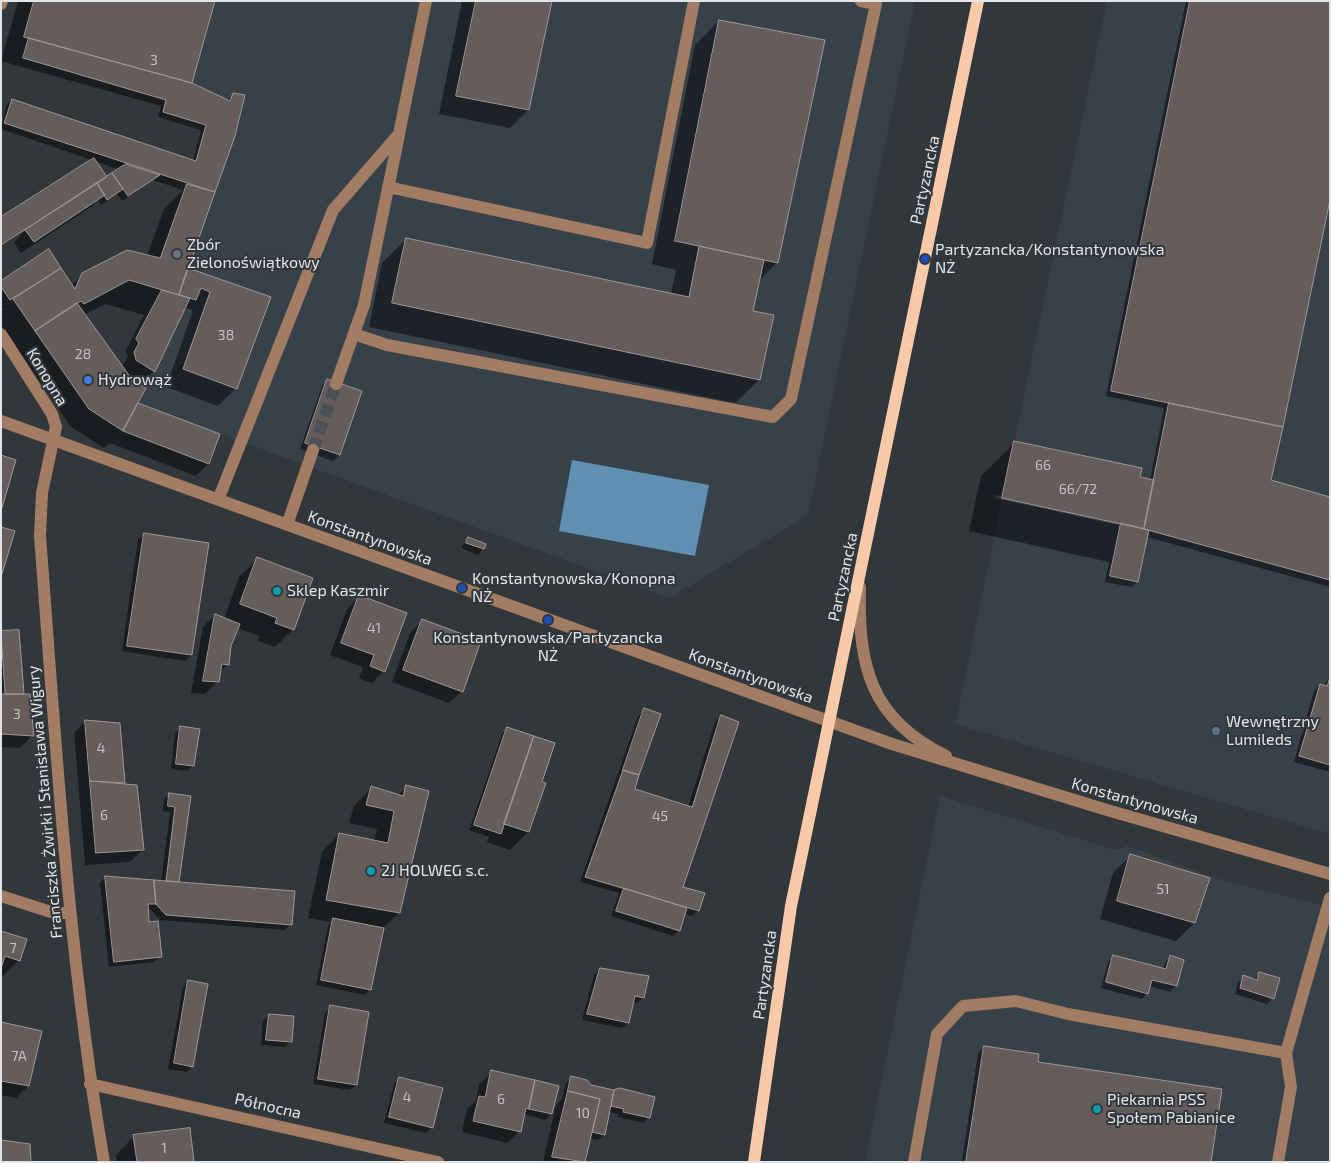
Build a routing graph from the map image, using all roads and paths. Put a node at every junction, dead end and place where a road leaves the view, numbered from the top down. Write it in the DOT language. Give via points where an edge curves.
graph roads {
  1 [pos="426,1"];
  2 [pos="694,1"];
  3 [pos="861,1"];
  4 [pos="978,1"];
  5 [pos="399,134"];
  6 [pos="388,186"];
  7 [pos="1,334"];
  8 [pos="354,334"];
  9 [pos="336,384"];
  10 [pos="1,421"];
  11 [pos="54,440"];
  12 [pos="313,450"];
  13 [pos="218,500"];
  14 [pos="287,526"];
  15 [pos="861,569"];
  16 [pos="829,722"];
  17 [pos="978,772"];
  18 [pos="1330,874"];
  19 [pos="1,896"];
  20 [pos="1330,898"];
  21 [pos="70,913"];
  22 [pos="1286,1053"];
  23 [pos="90,1084"];
  24 [pos="104,1162"];
  25 [pos="438,1162"];
  26 [pos="754,1162"];
  27 [pos="914,1162"];
  28 [pos="1278,1162"];
  1 -- 5 [label="street"];
  2 -- 6 [label="street" via="647,243"];
  3 -- 8 [label="street" via="876,4 874,14 791,399 772,417 387,345"];
  4 -- 15 [label="main road, Partyzancka"];
  5 -- 6 [label="street"];
  5 -- 13 [label="street" via="334,210"];
  6 -- 8 [label="street" via="364,305"];
  7 -- 11 [label="street, Konopna" via="52,414 56,427"];
  8 -- 9 [label="street"];
  10 -- 11 [label="street, Konstantynowska"];
  11 -- 13 [label="street, Konstantynowska"];
  11 -- 21 [label="street, Franciszka Żwirki i Stanisława Wigury" via="42,492 40,536"];
  12 -- 14 [label="street"];
  13 -- 14 [label="street, Konstantynowska"];
  14 -- 16 [label="street, Konstantynowska"];
  15 -- 16 [label="main road, Partyzancka"];
  15 -- 17 [label="street" via="865,659 879,701 900,726 942,754"];
  16 -- 17 [label="street, Konstantynowska"];
  16 -- 26 [label="main road, Partyzancka" via="791,906"];
  17 -- 18 [label="street, Konstantynowska"];
  19 -- 21 [label="street" via="54,914"];
  20 -- 22 [label="street"];
  21 -- 23 [label="street, Franciszka Żwirki i Stanisława Wigury"];
  22 -- 27 [label="street" via="1068,1014 1016,1001 963,1006 937,1034"];
  22 -- 28 [label="street" via="1291,1087"];
  23 -- 24 [label="street, Franciszka Żwirki i Stanisława Wigury"];
  23 -- 25 [label="street, Północna"];
}
